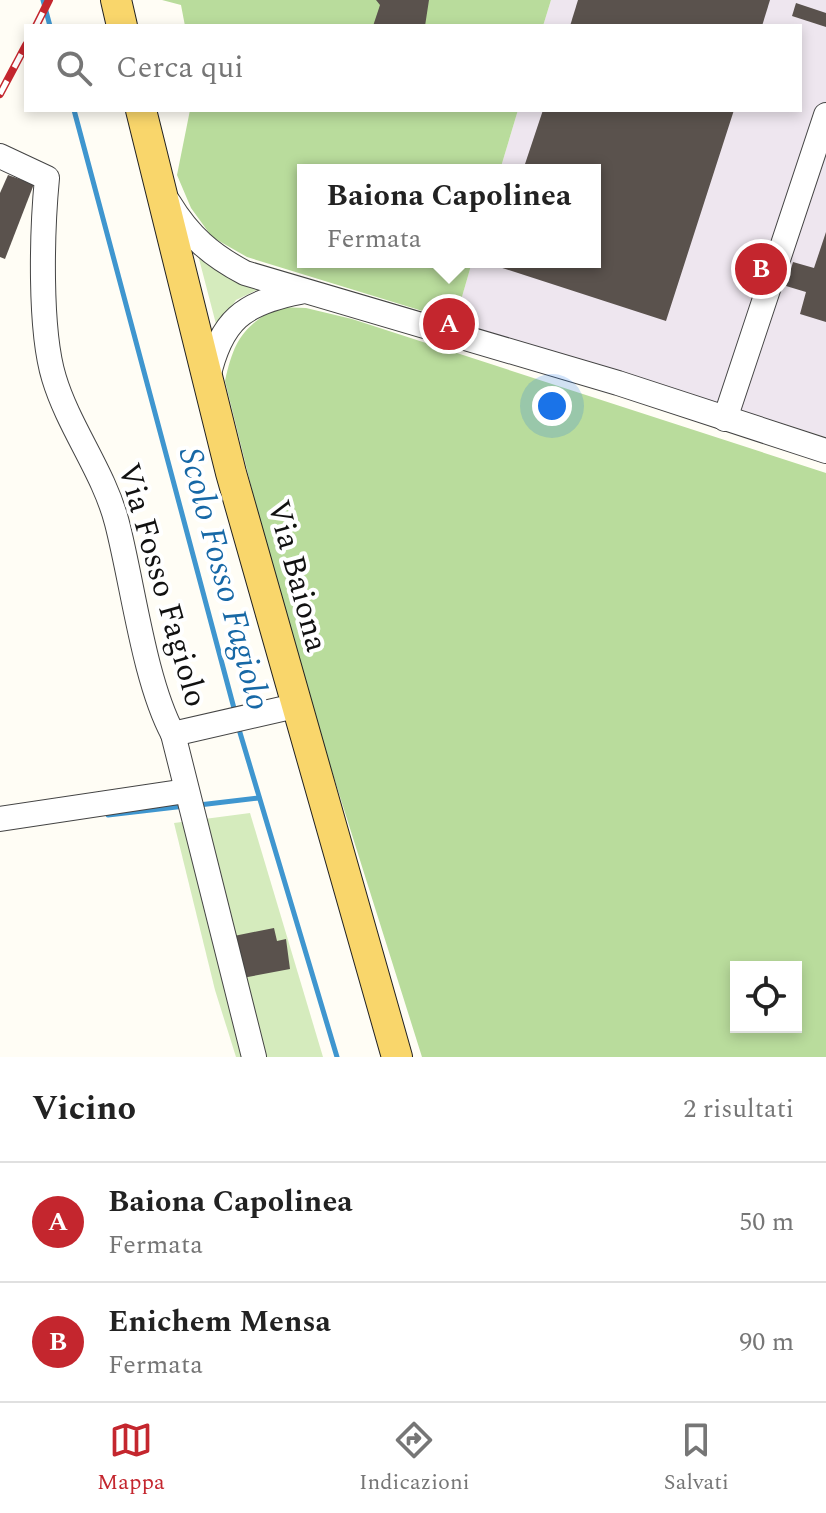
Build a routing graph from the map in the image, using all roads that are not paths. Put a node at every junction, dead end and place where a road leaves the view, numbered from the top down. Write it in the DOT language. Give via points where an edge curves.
graph roads {
  1 [pos="116,0"];
  2 [pos="122,24"];
  3 [pos="141,112"];
  4 [pos="826,115"];
  5 [pos="0,156"];
  6 [pos="160,187"];
  7 [pos="303,291"];
  8 [pos="208,378"];
  9 [pos="725,419"];
  10 [pos="826,451"];
  11 [pos="281,710"];
  12 [pos="173,734"];
  13 [pos="189,801"];
  14 [pos="0,819"];
  15 [pos="254,1057"];
  16 [pos="397,1057"];
  1 -- 2 [label="main road"];
  3 -- 6 [label="main road, Via Baiona"];
  4 -- 9 [label="street"];
  5 -- 12 [label="street, Via Fosso Fagiolo" via="47,178 46,340 54,379 116,519"];
  6 -- 7 [label="street" via="182,225 212,255 245,273"];
  6 -- 8 [label="main road, Via Baiona"];
  7 -- 8 [label="street" via="249,306 230,323 215,348"];
  7 -- 9 [label="street"];
  8 -- 11 [label="main road, Via Baiona"];
  9 -- 10 [label="street"];
  11 -- 12 [label="street, Via Fosso Fagiolo"];
  11 -- 16 [label="main road, Via Baiona"];
  12 -- 13 [label="street, Via Fosso Fagiolo"];
  13 -- 14 [label="street"];
  13 -- 15 [label="street, Via Fosso Fagiolo"];
}
